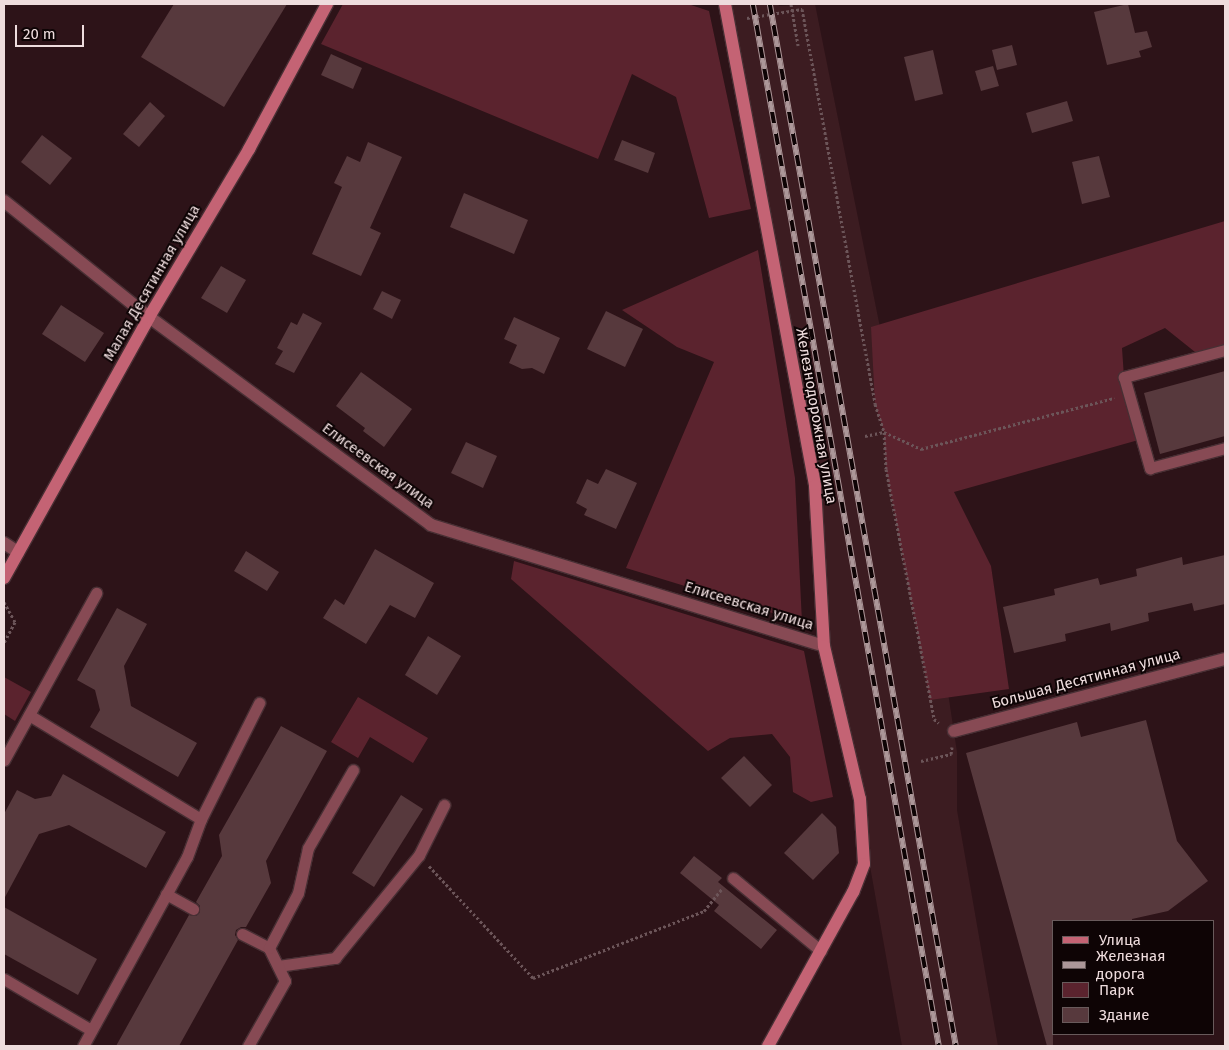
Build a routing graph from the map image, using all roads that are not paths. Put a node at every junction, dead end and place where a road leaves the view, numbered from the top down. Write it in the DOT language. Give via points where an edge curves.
graph roads {
  1 [pos="327,4"];
  2 [pos="724,4"];
  3 [pos="4,201"];
  4 [pos="149,317"];
  5 [pos="1225,350"];
  6 [pos="1225,448"];
  7 [pos="4,543"];
  8 [pos="18,552"];
  9 [pos="4,578"];
  10 [pos="96,593"];
  11 [pos="824,646"];
  12 [pos="1225,659"];
  13 [pos="259,703"];
  14 [pos="29,715"];
  15 [pos="954,732"];
  16 [pos="4,760"];
  17 [pos="353,770"];
  18 [pos="444,805"];
  19 [pos="201,819"];
  20 [pos="733,878"];
  21 [pos="166,894"];
  22 [pos="193,909"];
  23 [pos="242,934"];
  24 [pos="269,948"];
  25 [pos="821,951"];
  26 [pos="278,966"];
  27 [pos="4,979"];
  28 [pos="91,1030"];
  29 [pos="82,1046"];
  30 [pos="248,1046"];
  31 [pos="768,1046"];
  1 -- 4 [label="street, Малая Десятинная улица" via="249,149"];
  2 -- 11 [label="street, Железнодорожная улица" via="815,486"];
  3 -- 4 [label="street, Елисеевская улица"];
  4 -- 8 [label="street, Малая Десятинная улица"];
  4 -- 11 [label="street, Елисеевская улица" via="431,524"];
  5 -- 6 [label="lane" via="1124,377 1150,468"];
  7 -- 8 [label="street"];
  8 -- 9 [label="street, Малая Десятинная улица"];
  10 -- 14 [label="lane"];
  11 -- 25 [label="street, Железнодорожная улица" via="860,798 864,864 853,892"];
  12 -- 15 [label="street, Большая Десятинная улица"];
  13 -- 19 [label="lane"];
  14 -- 16 [label="lane"];
  14 -- 19 [label="lane"];
  17 -- 24 [label="lane" via="308,848 298,893"];
  18 -- 26 [label="lane" via="419,854 335,958"];
  19 -- 21 [label="lane"];
  20 -- 25 [label="lane"];
  21 -- 22 [label="lane"];
  21 -- 28 [label="lane"];
  23 -- 24 [label="lane"];
  24 -- 26 [label="lane"];
  25 -- 31 [label="street"];
  26 -- 30 [label="lane" via="285,981"];
  27 -- 28 [label="lane"];
  28 -- 29 [label="lane"];
}
